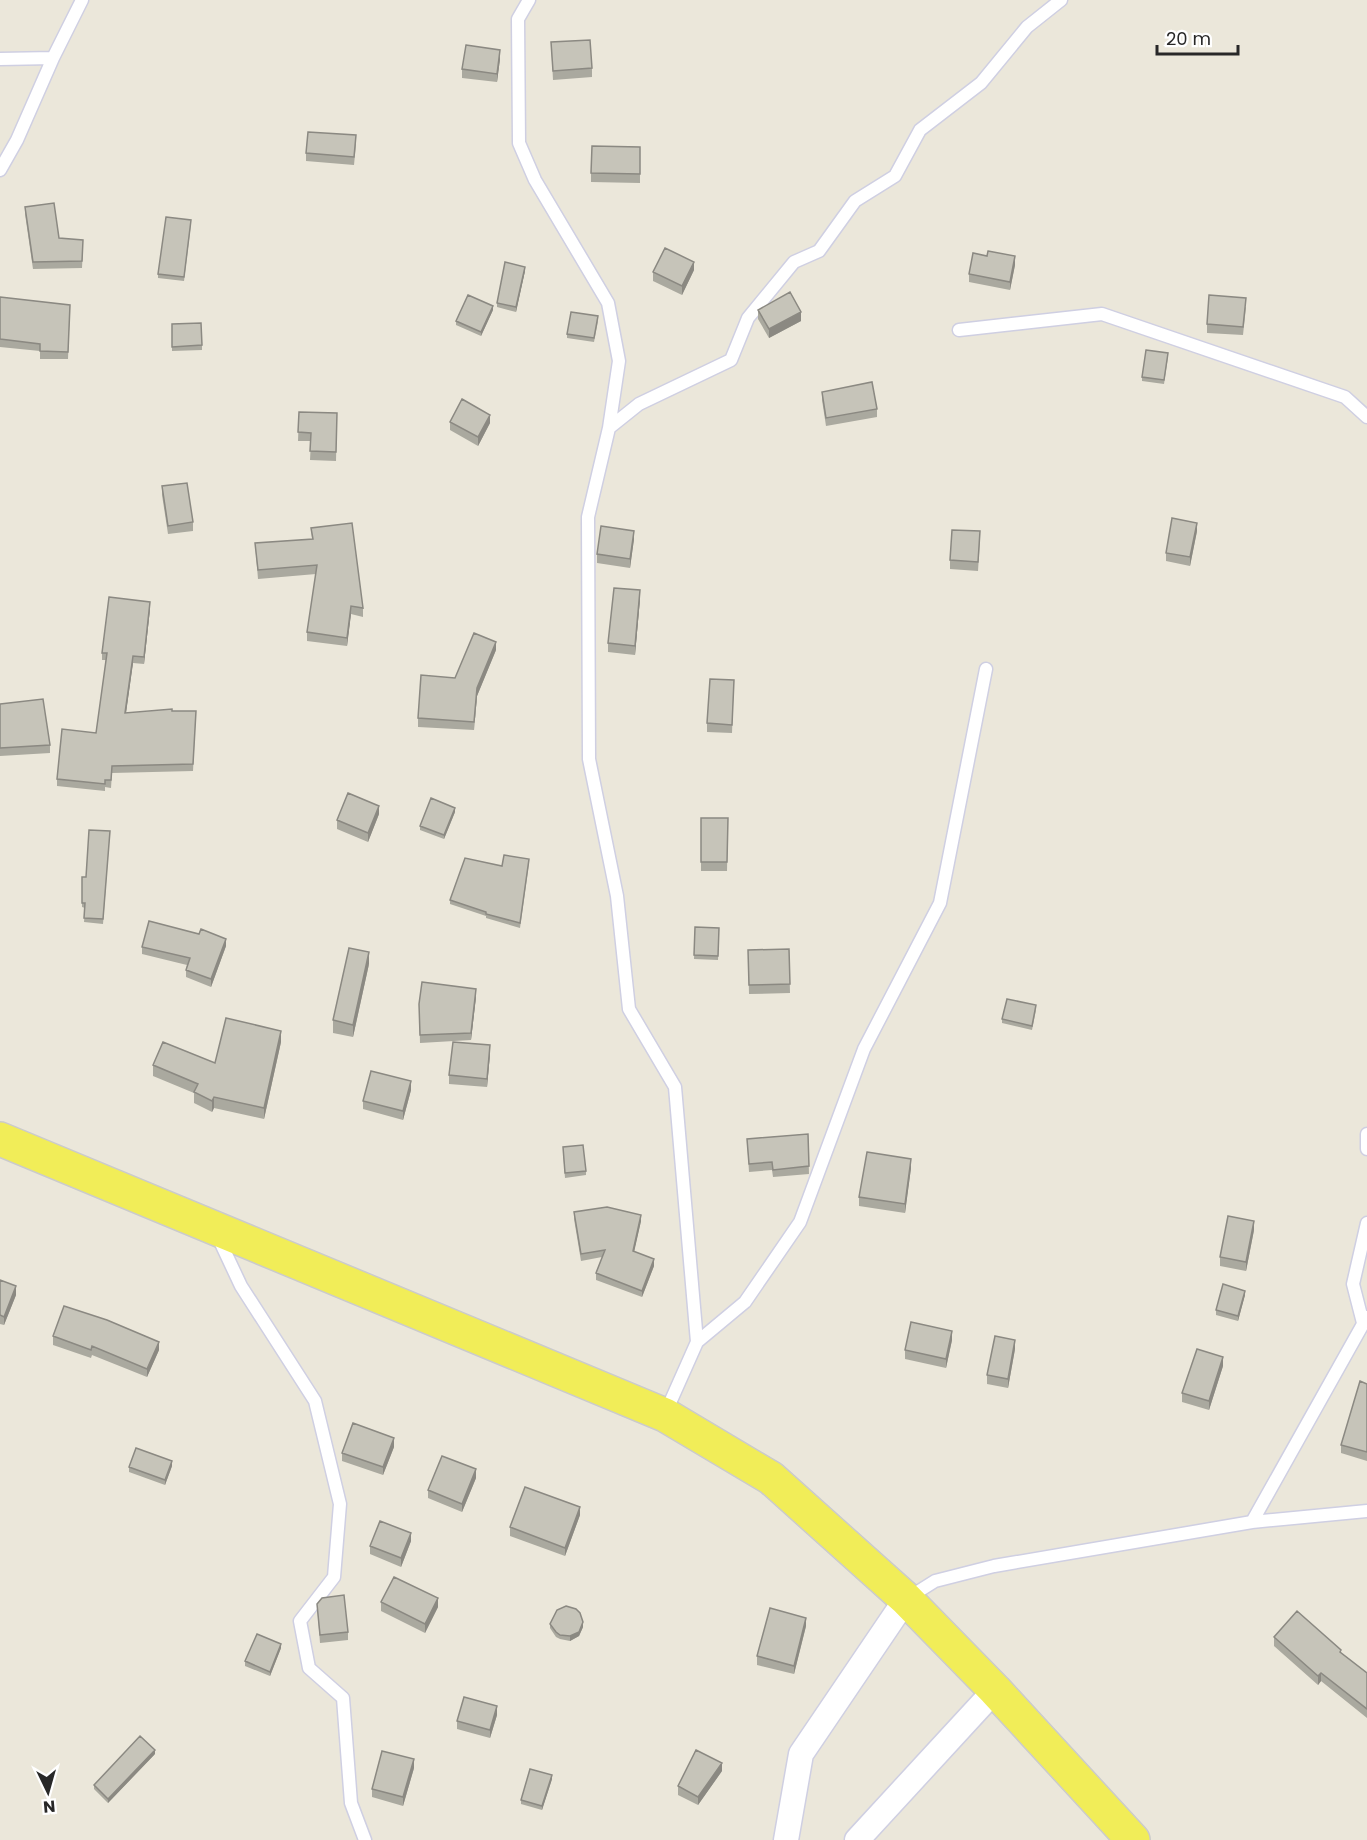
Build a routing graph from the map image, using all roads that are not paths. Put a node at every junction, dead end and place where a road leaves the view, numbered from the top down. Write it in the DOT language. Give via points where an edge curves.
graph roads {
  1 [pos="82,0"];
  2 [pos="529,0"];
  3 [pos="1061,0"];
  4 [pos="0,58"];
  5 [pos="53,58"];
  6 [pos="0,170"];
  7 [pos="959,330"];
  8 [pos="1367,417"];
  9 [pos="609,428"];
  10 [pos="986,669"];
  11 [pos="1367,1134"];
  12 [pos="0,1139"];
  13 [pos="1367,1149"];
  14 [pos="1367,1223"];
  15 [pos="214,1229"];
  16 [pos="1365,1320"];
  17 [pos="697,1342"];
  18 [pos="665,1415"];
  19 [pos="1367,1511"];
  20 [pos="1252,1522"];
  21 [pos="906,1599"];
  22 [pos="995,1690"];
  23 [pos="365,1840"];
  24 [pos="786,1840"];
  25 [pos="857,1840"];
  26 [pos="1133,1840"];
  1 -- 5 [label="lane"];
  2 -- 9 [label="lane" via="518,19 519,143 535,180 608,303 620,360"];
  3 -- 9 [label="lane" via="1027,27 981,83 920,130 895,176 855,201 819,251 794,262 748,318 731,360 639,404"];
  4 -- 5 [label="lane"];
  5 -- 6 [label="lane"];
  7 -- 8 [label="lane" via="1102,314 1345,397"];
  9 -- 17 [label="lane" via="588,518 589,759 617,896 629,1009 675,1087"];
  10 -- 17 [label="lane" via="940,903 864,1048 800,1222 745,1302"];
  11 -- 13 [label="lane"];
  12 -- 15 [label="main road"];
  14 -- 16 [label="lane" via="1353,1284"];
  15 -- 18 [label="main road"];
  15 -- 23 [label="lane" via="241,1286 315,1401 340,1504 334,1577 300,1621 309,1668 343,1698 351,1803"];
  16 -- 20 [label="lane"];
  17 -- 18 [label="lane"];
  18 -- 21 [label="main road" via="771,1478"];
  19 -- 20 [label="lane"];
  20 -- 21 [label="lane" via="994,1566 935,1581"];
  21 -- 22 [label="main road"];
  21 -- 24 [label="street" via="801,1754"];
  22 -- 25 [label="street"];
  22 -- 26 [label="main road"];
}
